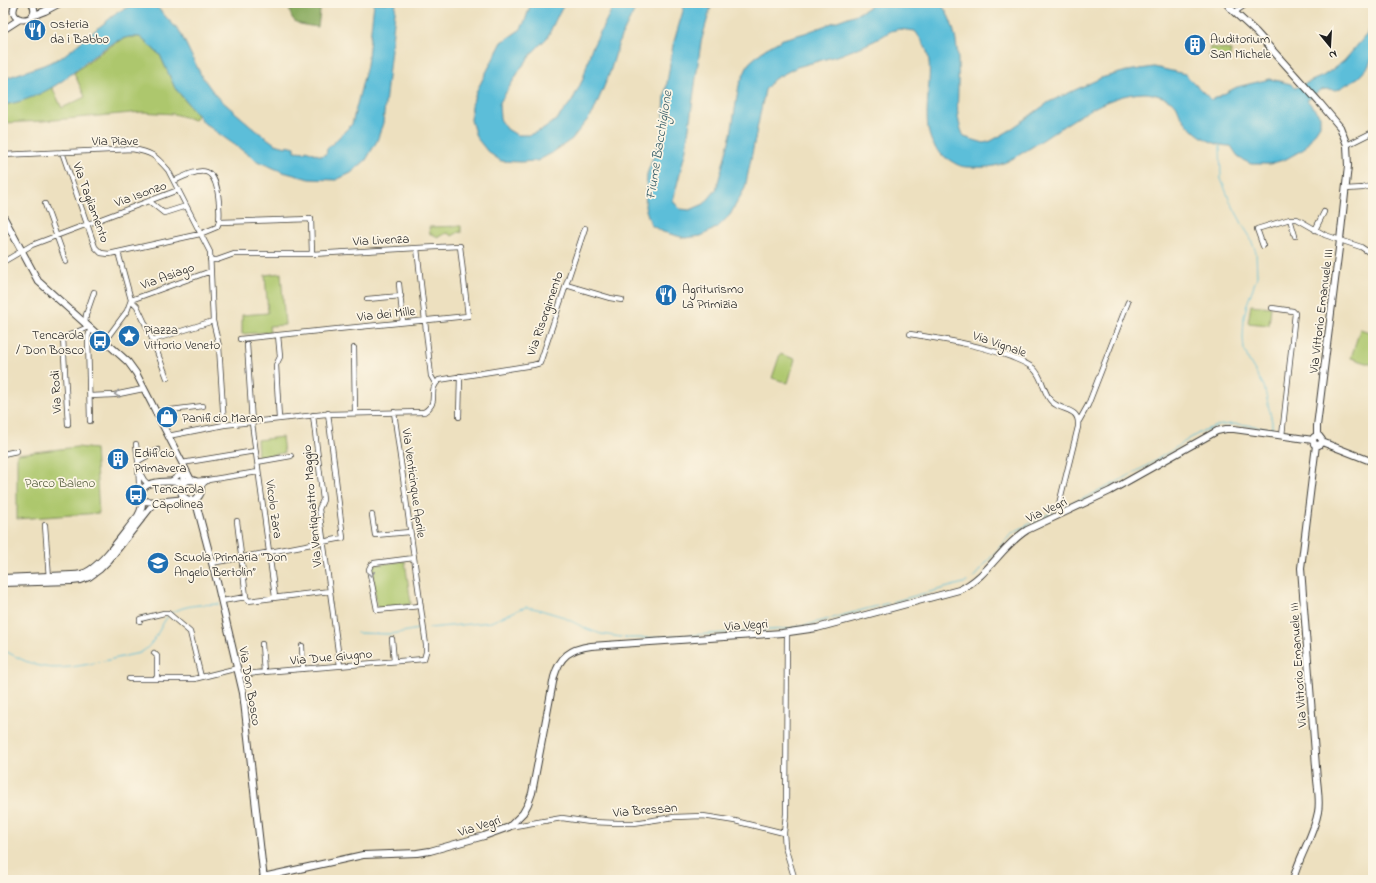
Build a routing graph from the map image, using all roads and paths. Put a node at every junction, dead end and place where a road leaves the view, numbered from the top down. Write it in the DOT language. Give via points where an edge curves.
graph roads {
  1 [pos="8,3"];
  2 [pos="32,3"];
  3 [pos="60,3"];
  4 [pos="1232,4"];
  5 [pos="1247,4"];
  6 [pos="14,6"];
  7 [pos="50,8"];
  8 [pos="1234,12"];
  9 [pos="32,16"];
  10 [pos="20,19"];
  11 [pos="4,28"];
  12 [pos="1373,132"];
  13 [pos="1347,143"];
  14 [pos="62,152"];
  15 [pos="3,155"];
  16 [pos="174,181"];
  17 [pos="1373,185"];
  18 [pos="1345,189"];
  19 [pos="178,190"];
  20 [pos="149,201"];
  21 [pos="45,204"];
  22 [pos="186,206"];
  23 [pos="1324,212"];
  24 [pos="3,216"];
  25 [pos="1290,219"];
  26 [pos="220,222"];
  27 [pos="87,224"];
  28 [pos="585,228"];
  29 [pos="1316,230"];
  30 [pos="200,234"];
  31 [pos="56,236"];
  32 [pos="1295,236"];
  33 [pos="1340,240"];
  34 [pos="1263,246"];
  35 [pos="417,248"];
  36 [pos="21,251"];
  37 [pos="118,252"];
  38 [pos="312,254"];
  39 [pos="1373,255"];
  40 [pos="210,260"];
  41 [pos="3,262"];
  42 [pos="66,262"];
  43 [pos="211,270"];
  44 [pos="400,284"];
  45 [pos="566,285"];
  46 [pos="94,292"];
  47 [pos="401,296"];
  48 [pos="367,299"];
  49 [pos="131,300"];
  50 [pos="622,300"];
  51 [pos="1128,302"];
  52 [pos="1272,308"];
  53 [pos="86,315"];
  54 [pos="78,319"];
  55 [pos="424,320"];
  56 [pos="213,321"];
  57 [pos="403,322"];
  58 [pos="88,327"];
  59 [pos="910,334"];
  60 [pos="278,335"];
  61 [pos="240,339"];
  62 [pos="153,340"];
  63 [pos="104,342"];
  64 [pos="247,344"];
  65 [pos="354,348"];
  66 [pos="460,376"];
  67 [pos="167,378"];
  68 [pos="435,383"];
  69 [pos="143,389"];
  70 [pos="90,396"];
  71 [pos="203,406"];
  72 [pos="155,412"];
  73 [pos="355,412"];
  74 [pos="394,412"];
  75 [pos="328,413"];
  76 [pos="313,415"];
  77 [pos="460,417"];
  78 [pos="279,419"];
  79 [pos="90,420"];
  80 [pos="1079,421"];
  81 [pos="252,423"];
  82 [pos="68,424"];
  83 [pos="224,426"];
  84 [pos="168,436"];
  85 [pos="1282,436"];
  86 [pos="1317,441"];
  87 [pos="136,444"];
  88 [pos="158,450"];
  89 [pos="17,451"];
  90 [pos="255,451"];
  91 [pos="3,454"];
  92 [pos="291,456"];
  93 [pos="138,461"];
  94 [pos="257,462"];
  95 [pos="1373,462"];
  96 [pos="181,464"];
  97 [pos="139,471"];
  98 [pos="258,472"];
  99 [pos="208,480"];
  100 [pos="171,481"];
  101 [pos="192,481"];
  102 [pos="184,483"];
  103 [pos="148,484"];
  104 [pos="200,488"];
  105 [pos="142,491"];
  106 [pos="186,499"];
  107 [pos="195,499"];
  108 [pos="143,501"];
  109 [pos="156,502"];
  110 [pos="1059,514"];
  111 [pos="372,515"];
  112 [pos="237,521"];
  113 [pos="45,525"];
  114 [pos="410,532"];
  115 [pos="323,541"];
  116 [pos="270,552"];
  117 [pos="242,557"];
  118 [pos="414,558"];
  119 [pos="212,563"];
  120 [pos="3,578"];
  121 [pos="49,579"];
  122 [pos="3,583"];
  123 [pos="330,591"];
  124 [pos="246,597"];
  125 [pos="275,597"];
  126 [pos="222,601"];
  127 [pos="420,606"];
  128 [pos="140,621"];
  129 [pos="787,632"];
  130 [pos="392,639"];
  131 [pos="262,644"];
  132 [pos="302,646"];
  133 [pos="154,653"];
  134 [pos="424,659"];
  135 [pos="394,661"];
  136 [pos="340,666"];
  137 [pos="304,669"];
  138 [pos="239,672"];
  139 [pos="264,672"];
  140 [pos="202,677"];
  141 [pos="129,679"];
  142 [pos="157,679"];
  143 [pos="509,827"];
  144 [pos="784,833"];
  145 [pos="263,878"];
  146 [pos="795,880"];
  147 [pos="1293,880"];
  1 -- 6 [label="street"];
  2 -- 7 [label="street"];
  2 -- 9 [label="street"];
  3 -- 7 [label="street"];
  4 -- 5 [label="street"];
  4 -- 8 [label="street"];
  5 -- 8 [label="street"];
  6 -- 10 [label="street" via="16,16"];
  6 -- 11 [label="street"];
  7 -- 9 [label="street"];
  8 -- 13 [label="street" via="1256,32 1330,114 1340,127"];
  9 -- 10 [label="street"];
  10 -- 11 [label="street"];
  12 -- 13 [label="street"];
  13 -- 18 [label="street, Via Vittorio Emanuele III"];
  14 -- 15 [label="street, Via Piave"];
  14 -- 16 [label="street, Via Piave" via="132,149 147,152 158,159"];
  14 -- 27 [label="street, Via Tagliamento"];
  16 -- 19 [label="street, Via Piave"];
  16 -- 26 [label="street" via="197,171 213,176 217,185"];
  17 -- 18 [label="street"];
  18 -- 33 [label="street, Via Vittorio Emanuele III"];
  19 -- 20 [label="street, Via Isonzo"];
  19 -- 22 [label="street, Via Piave"];
  20 -- 22 [label="street" via="164,213"];
  20 -- 27 [label="street, Via Isonzo"];
  21 -- 31 [label="street"];
  22 -- 30 [label="street, Via Piave"];
  23 -- 29 [label="street"];
  24 -- 36 [label="street"];
  25 -- 29 [label="street" via="1297,219"];
  25 -- 32 [label="street"];
  25 -- 34 [label="street" via="1258,229"];
  26 -- 30 [label="street, Via Tagliamento" via="217,227"];
  26 -- 38 [label="street" via="311,219"];
  27 -- 31 [label="street, Via Isonzo"];
  27 -- 37 [label="street, Via Tagliamento" via="95,247 101,253"];
  28 -- 45 [label="street, Via Risorgimento"];
  29 -- 33 [label="street"];
  30 -- 37 [label="street, Via Tagliamento"];
  30 -- 40 [label="street, Via Piave" via="210,252"];
  31 -- 36 [label="street, Via Isonzo"];
  31 -- 42 [label="street"];
  33 -- 39 [label="street" via="1361,247"];
  33 -- 86 [label="street, Via Vittorio Emanuele III"];
  35 -- 38 [label="street, Via Livenza"];
  35 -- 55 [label="street, Via Livenza"];
  35 -- 55 [label="street, Via dei Mille" via="460,246 468,316"];
  36 -- 41 [label="street, Via Isonzo"];
  36 -- 54 [label="street" via="38,281"];
  37 -- 49 [label="street"];
  38 -- 40 [label="street, Via Livenza" via="234,254"];
  40 -- 43 [label="street, Via Piave"];
  43 -- 49 [label="street, Via Asiago"];
  43 -- 56 [label="street, Via Piave"];
  44 -- 47 [label="street"];
  45 -- 50 [label="street"];
  45 -- 66 [label="street, Via Risorgimento" via="540,363"];
  46 -- 53 [label="street"];
  47 -- 48 [label="street"];
  47 -- 57 [label="street"];
  49 -- 62 [label="street" via="137,306"];
  49 -- 63 [label="street"];
  51 -- 80 [label="street" via="1088,405"];
  52 -- 85 [label="street" via="1295,313"];
  53 -- 54 [label="street"];
  53 -- 58 [label="street"];
  54 -- 58 [label="street"];
  55 -- 57 [label="street, Via dei Mille"];
  55 -- 68 [label="street, Via Livenza" via="431,376"];
  56 -- 62 [label="street"];
  56 -- 83 [label="street, Via Piave" via="219,346"];
  57 -- 60 [label="street, Via dei Mille"];
  58 -- 63 [label="street"];
  58 -- 70 [label="street"];
  58 -- 82 [label="street, Via Rodi" via="63,338"];
  59 -- 80 [label="street, Via Vignale" via="969,344 1028,365 1040,376 1050,400 1071,411"];
  60 -- 61 [label="street, Via dei Mille"];
  60 -- 78 [label="street" via="280,357 276,365"];
  62 -- 67 [label="street"];
  63 -- 69 [label="street" via="128,362"];
  64 -- 81 [label="street, Vicolo Zara"];
  65 -- 73 [label="street"];
  66 -- 68 [label="street, Via Risorgimento"];
  66 -- 77 [label="street"];
  68 -- 74 [label="street" via="430,408 424,412"];
  69 -- 70 [label="street, one-way" via="114,395"];
  69 -- 72 [label="street"];
  70 -- 79 [label="street"];
  71 -- 72 [label="street"];
  72 -- 84 [label="street"];
  73 -- 74 [label="street"];
  73 -- 75 [label="street"];
  74 -- 114 [label="street, Via Venticinque Aprile"];
  75 -- 76 [label="street"];
  75 -- 115 [label="street" via="343,538"];
  76 -- 78 [label="street"];
  76 -- 115 [label="street, Via Ventiquattro Maggio" via="323,500 319,509"];
  78 -- 81 [label="street"];
  80 -- 110 [label="street" via="1058,508"];
  81 -- 83 [label="street"];
  81 -- 90 [label="street, Vicolo Zara"];
  83 -- 84 [label="street"];
  84 -- 96 [label="street"];
  85 -- 86 [label="street, Via Vegri"];
  85 -- 110 [label="street, Via Vegri" via="1234,429 1217,431 1110,491"];
  86 -- 95 [label="street, Via Vegri"];
  86 -- 147 [label="street, Via Vittorio Emanuele III" via="1301,568 1318,811"];
  87 -- 93 [label="street"];
  88 -- 93 [label="street"];
  89 -- 91 [label="street"];
  90 -- 94 [label="street, Vicolo Zara"];
  90 -- 96 [label="street"];
  92 -- 94 [label="street"];
  93 -- 97 [label="street"];
  94 -- 98 [label="street, Vicolo Zara"];
  96 -- 100 [label="street" via="180,475"];
  96 -- 101 [label="street"];
  96 -- 102 [label="street"];
  97 -- 103 [label="street"];
  97 -- 105 [label="street"];
  98 -- 99 [label="street"];
  98 -- 116 [label="street, Vicolo Zara"];
  99 -- 101 [label="street"];
  99 -- 104 [label="street"];
  100 -- 102 [label="street"];
  100 -- 103 [label="street"];
  101 -- 102 [label="street"];
  101 -- 104 [label="street" via="198,483"];
  102 -- 106 [label="street" via="181,491"];
  103 -- 105 [label="street"];
  104 -- 107 [label="street" via="200,494"];
  105 -- 108 [label="street"];
  106 -- 107 [label="street"];
  106 -- 109 [label="street"];
  107 -- 119 [label="street, Via Don Bosco"];
  108 -- 109 [label="street"];
  108 -- 121 [label="street" via="138,516 90,570"];
  109 -- 121 [label="street" via="109,560 93,574 81,580"];
  110 -- 129 [label="street, Via Vegri" via="1016,537 979,578 959,590 817,628"];
  111 -- 114 [label="street" via="375,535"];
  112 -- 117 [label="street"];
  113 -- 121 [label="street"];
  114 -- 118 [label="street, Via Venticinque Aprile"];
  115 -- 116 [label="street"];
  115 -- 123 [label="street, Via Ventiquattro Maggio"];
  116 -- 117 [label="street"];
  116 -- 125 [label="street, Vicolo Zara"];
  117 -- 119 [label="street"];
  117 -- 124 [label="street"];
  118 -- 127 [label="street, Via Venticinque Aprile"];
  118 -- 127 [label="street, Via Venticinque Aprile, one-way" via="374,563 369,569 377,610"];
  119 -- 126 [label="street, Via Don Bosco"];
  120 -- 121 [label="street"];
  121 -- 122 [label="street"];
  123 -- 125 [label="street"];
  123 -- 136 [label="street, Via Ventiquattro Maggio"];
  124 -- 125 [label="street" via="248,601"];
  124 -- 126 [label="street"];
  126 -- 138 [label="street, Via Don Bosco"];
  127 -- 134 [label="street, Via Venticinque Aprile" via="426,652"];
  128 -- 140 [label="street" via="170,615 190,632"];
  129 -- 143 [label="street, Via Vegri" via="591,646 573,651 561,660 554,677 535,780 528,804"];
  129 -- 144 [label="street"];
  130 -- 135 [label="street"];
  131 -- 139 [label="street"];
  132 -- 137 [label="street"];
  133 -- 142 [label="street" via="157,656"];
  134 -- 135 [label="street, Via Due Giugno"];
  135 -- 136 [label="street, Via Due Giugno"];
  136 -- 137 [label="street, Via Due Giugno"];
  137 -- 139 [label="street, Via Due Giugno"];
  138 -- 139 [label="street, Via Due Giugno"];
  138 -- 140 [label="street, Via Due Giugno"];
  138 -- 145 [label="street, Via Don Bosco" via="246,712"];
  140 -- 142 [label="street, Via Due Giugno" via="187,680"];
  141 -- 142 [label="street, Via Due Giugno"];
  143 -- 144 [label="street, Via Bressan" via="562,818 590,822 634,823 703,816"];
  143 -- 145 [label="street, Via Vegri" via="430,851 363,854"];
  144 -- 146 [label="street" via="785,848"];
}
